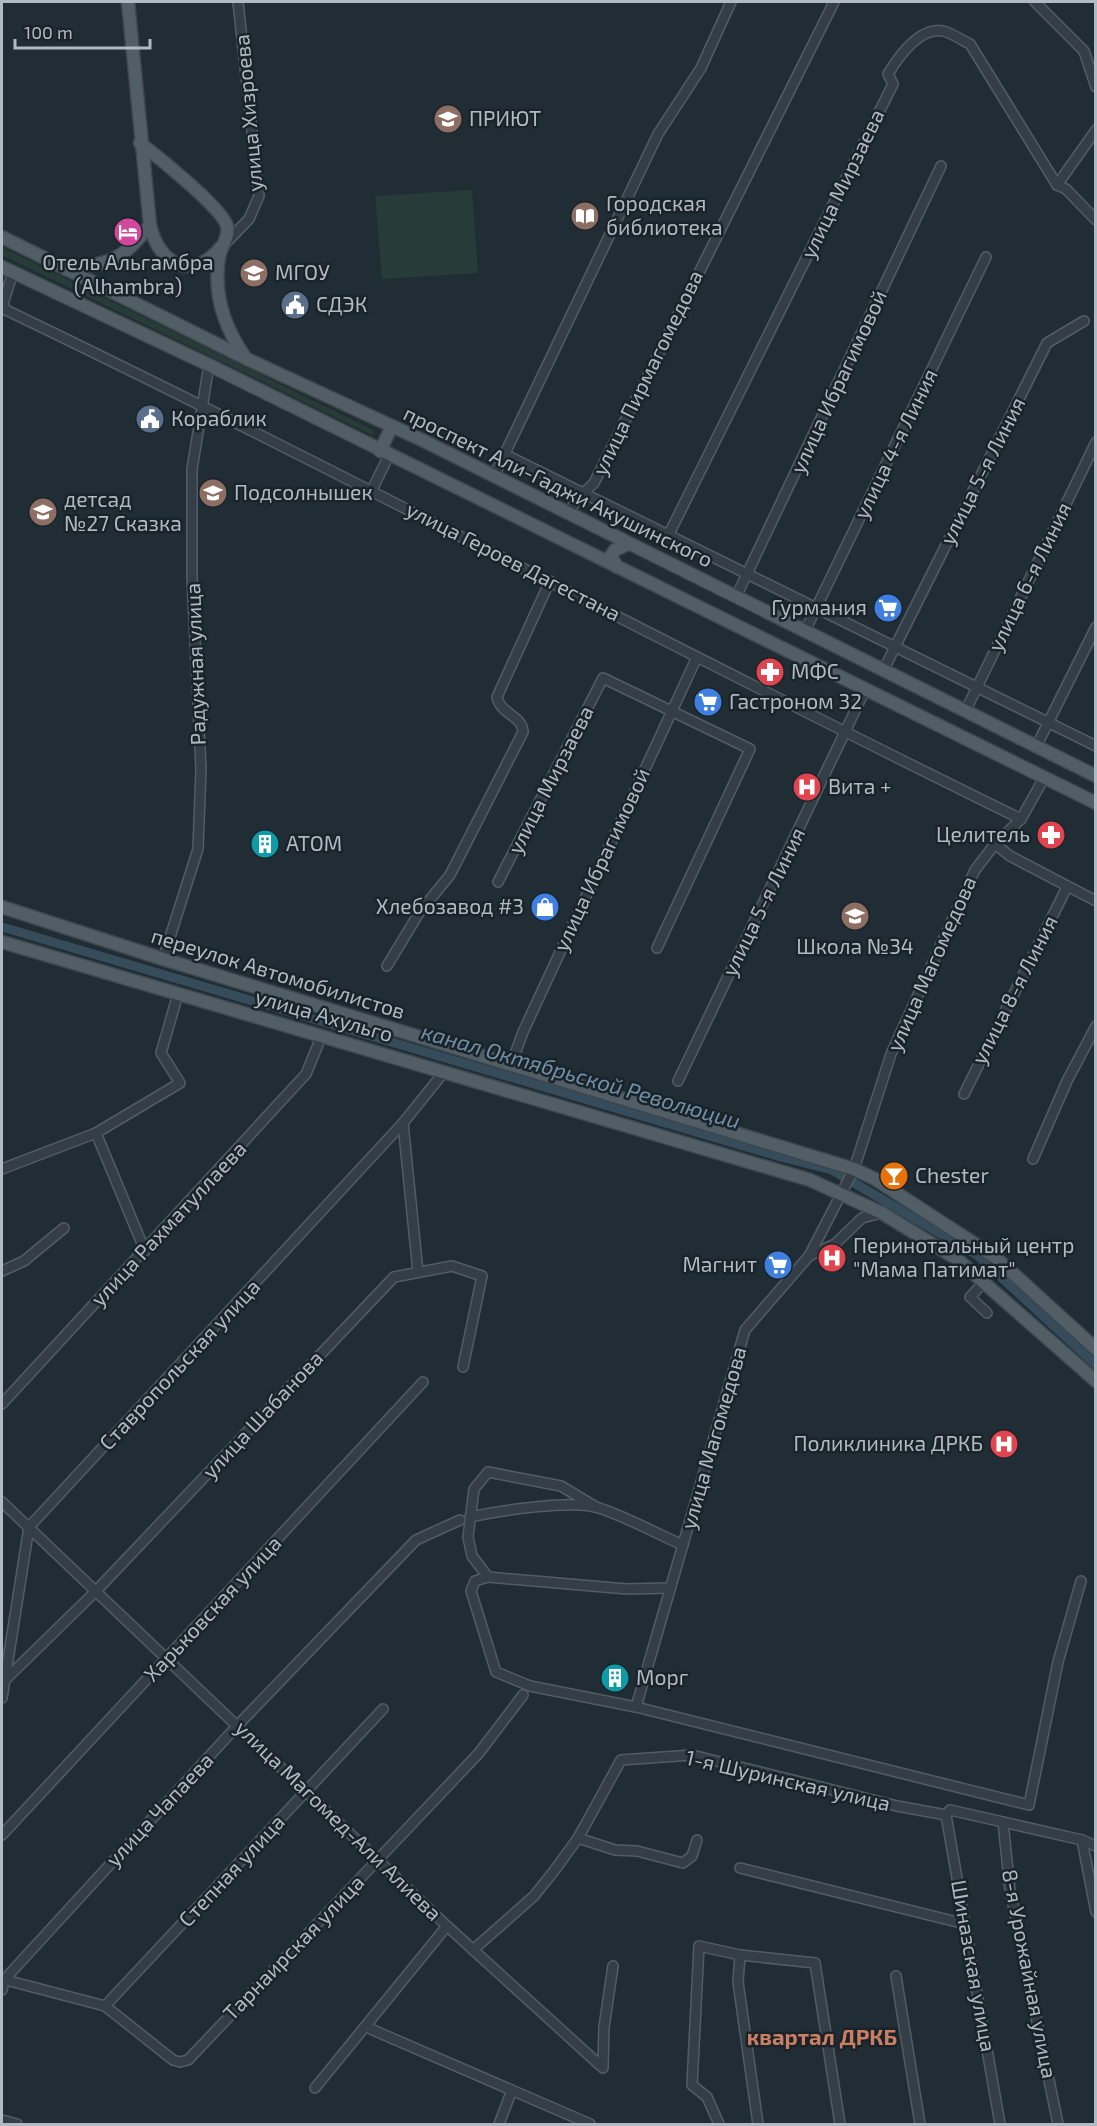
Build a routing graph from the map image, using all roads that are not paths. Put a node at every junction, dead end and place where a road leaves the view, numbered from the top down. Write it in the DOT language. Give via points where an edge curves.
graph roads {
  1 [pos="128,2"];
  2 [pos="238,2"];
  3 [pos="731,2"];
  4 [pos="834,2"];
  5 [pos="1035,2"];
  6 [pos="1095,87"];
  7 [pos="1095,130"];
  8 [pos="140,143"];
  9 [pos="941,166"];
  10 [pos="1057,185"];
  11 [pos="1094,216"];
  12 [pos="150,225"];
  13 [pos="2,237"];
  14 [pos="221,247"];
  15 [pos="986,257"];
  16 [pos="7,269"];
  17 [pos="65,269"];
  18 [pos="1084,321"];
  19 [pos="247,359"];
  20 [pos="209,365"];
  21 [pos="202,404"];
  22 [pos="392,426"];
  23 [pos="1095,442"];
  24 [pos="385,453"];
  25 [pos="504,454"];
  26 [pos="494,476"];
  27 [pos="372,490"];
  28 [pos="586,493"];
  29 [pos="568,514"];
  30 [pos="669,534"];
  31 [pos="628,544"];
  32 [pos="617,567"];
  33 [pos="748,574"];
  34 [pos="550,581"];
  35 [pos="736,597"];
  36 [pos="817,607"];
  37 [pos="1095,627"];
  38 [pos="805,631"];
  39 [pos="896,646"];
  40 [pos="697,657"];
  41 [pos="884,669"];
  42 [pos="977,687"];
  43 [pos="865,690"];
  44 [pos="671,710"];
  45 [pos="965,712"];
  46 [pos="1048,722"];
  47 [pos="845,733"];
  48 [pos="1095,746"];
  49 [pos="1036,747"];
  50 [pos="1095,776"];
  51 [pos="1044,778"];
  52 [pos="1095,803"];
  53 [pos="1021,819"];
  54 [pos="995,844"];
  55 [pos="498,882"];
  56 [pos="1067,887"];
  57 [pos="1095,901"];
  58 [pos="2,907"];
  59 [pos="2,942"];
  60 [pos="657,948"];
  61 [pos="163,959"];
  62 [pos="387,966"];
  63 [pos="178,994"];
  64 [pos="1095,1026"];
  65 [pos="322,1035"];
  66 [pos="511,1065"];
  67 [pos="444,1072"];
  68 [pos="678,1081"];
  69 [pos="964,1094"];
  70 [pos="404,1123"];
  71 [pos="96,1133"];
  72 [pos="1033,1159"];
  73 [pos="2,1169"];
  74 [pos="854,1169"];
  75 [pos="842,1190"];
  76 [pos="882,1213"];
  77 [pos="64,1228"];
  78 [pos="145,1251"];
  79 [pos="809,1256"];
  80 [pos="2,1271"];
  81 [pos="418,1272"];
  82 [pos="985,1281"];
  83 [pos="987,1313"];
  84 [pos="1095,1348"];
  85 [pos="464,1367"];
  86 [pos="1095,1381"];
  87 [pos="423,1382"];
  88 [pos="2,1404"];
  89 [pos="2,1502"];
  90 [pos="596,1507"];
  91 [pos="470,1517"];
  92 [pos="460,1520"];
  93 [pos="29,1527"];
  94 [pos="683,1545"];
  95 [pos="488,1576"];
  96 [pos="1081,1581"];
  97 [pos="670,1588"];
  98 [pos="96,1591"];
  99 [pos="167,1659"];
  100 [pos="3,1681"];
  101 [pos="523,1695"];
  102 [pos="2,1698"];
  103 [pos="636,1707"];
  104 [pos="383,1710"];
  105 [pos="237,1726"];
  106 [pos="308,1791"];
  107 [pos="948,1812"];
  108 [pos="1004,1822"];
  109 [pos="2,1835"];
  110 [pos="578,1838"];
  111 [pos="697,1840"];
  112 [pos="1082,1840"];
  113 [pos="1095,1846"];
  114 [pos="379,1859"];
  115 [pos="740,1868"];
  116 [pos="1095,1912"];
  117 [pos="965,1924"];
  118 [pos="447,1926"];
  119 [pos="473,1950"];
  120 [pos="740,1954"];
  121 [pos="613,1966"];
  122 [pos="896,1976"];
  123 [pos="3,1979"];
  124 [pos="2,1990"];
  125 [pos="105,2006"];
  126 [pos="366,2027"];
  127 [pos="315,2088"];
  128 [pos="512,2090"];
  129 [pos="2,2120"];
  130 [pos="17,2124"];
  131 [pos="498,2124"];
  132 [pos="590,2124"];
  133 [pos="719,2124"];
  134 [pos="758,2124"];
  135 [pos="840,2124"];
  136 [pos="920,2124"];
  137 [pos="1000,2124"];
  138 [pos="1058,2124"];
  1 -- 8 [label="main road"];
  2 -- 14 [label="street, улица Хизроева" via="259,196 249,219"];
  3 -- 25 [label="street" via="701,68 658,134"];
  4 -- 28 [label="street, улица Пирмагомедова"];
  5 -- 6 [label="street" via="1084,51"];
  7 -- 10 [label="street"];
  8 -- 12 [label="main road"];
  8 -- 14 [label="main road" via="222,217 228,234"];
  9 -- 33 [label="street, улица Ибрагимовой"];
  10 -- 11 [label="street"];
  10 -- 30 [label="street, улица Мирзаева" via="970,44 945,32 932,31 920,36 888,74 893,84"];
  12 -- 14 [label="main road" via="159,250 178,265 198,265"];
  12 -- 17 [label="main road" via="129,251 112,260"];
  13 -- 17 [label="main road, проспект Али-Гаджи Акушинского"];
  14 -- 19 [label="main road" via="218,277 223,317"];
  15 -- 36 [label="street, улица 4-я Линия"];
  16 -- 20 [label="main road, проспект Али-Гаджи Акушинского"];
  16 -- 21 [label="street, улица Героев Дагестана" via="3,308"];
  17 -- 19 [label="main road, проспект Али-Гаджи Акушинского"];
  18 -- 39 [label="street, улица 5-я Линия" via="1047,343"];
  19 -- 22 [label="main road, проспект Али-Гаджи Акушинского"];
  20 -- 21 [label="street, Радужная улица"];
  20 -- 24 [label="main road, проспект Али-Гаджи Акушинского"];
  21 -- 27 [label="street, улица Героев Дагестана"];
  21 -- 61 [label="street, Радужная улица" via="192,469 201,769 198,849"];
  22 -- 24 [label="main road"];
  22 -- 26 [label="main road, проспект Али-Гаджи Акушинского"];
  23 -- 42 [label="street, улица 6-я Линия"];
  24 -- 27 [label="street"];
  24 -- 32 [label="main road, проспект Али-Гаджи Акушинского"];
  25 -- 26 [label="street"];
  25 -- 28 [label="street"];
  26 -- 29 [label="main road, проспект Али-Гаджи Акушинского"];
  27 -- 34 [label="street, улица Героев Дагестана"];
  28 -- 29 [label="street, улица Пирмагомедова"];
  28 -- 30 [label="street"];
  29 -- 31 [label="main road, проспект Али-Гаджи Акушинского"];
  30 -- 33 [label="street"];
  31 -- 32 [label="main road" via="612,556"];
  31 -- 35 [label="main road, проспект Али-Гаджи Акушинского"];
  32 -- 43 [label="main road, проспект Али-Гаджи Акушинского"];
  33 -- 35 [label="street, улица Ибрагимовой"];
  33 -- 36 [label="street"];
  34 -- 40 [label="street, улица Героев Дагестана"];
  34 -- 62 [label="street" via="497,697 502,708 521,723 523,732 450,875 419,913"];
  35 -- 38 [label="main road, проспект Али-Гаджи Акушинского"];
  36 -- 38 [label="street, улица 4-я Линия"];
  36 -- 39 [label="street"];
  37 -- 46 [label="street"];
  38 -- 41 [label="main road, проспект Али-Гаджи Акушинского"];
  39 -- 41 [label="street, улица 5-я Линия"];
  39 -- 42 [label="street"];
  40 -- 44 [label="street, улица Ибрагимовой"];
  40 -- 47 [label="street, улица Героев Дагестана"];
  41 -- 45 [label="main road, проспект Али-Гаджи Акушинского"];
  42 -- 45 [label="street, улица 6-я Линия"];
  42 -- 46 [label="street"];
  43 -- 47 [label="street, улица 5-я Линия"];
  43 -- 51 [label="main road, проспект Али-Гаджи Акушинского"];
  44 -- 55 [label="street, улица Мирзаева" via="603,678"];
  44 -- 60 [label="street" via="750,749"];
  44 -- 66 [label="street, улица Ибрагимовой"];
  45 -- 49 [label="main road, проспект Али-Гаджи Акушинского"];
  46 -- 48 [label="street"];
  46 -- 49 [label="street"];
  47 -- 53 [label="street, улица Героев Дагестана"];
  47 -- 68 [label="street, улица 5-я Линия"];
  49 -- 50 [label="main road, проспект Али-Гаджи Акушинского"];
  51 -- 52 [label="main road, проспект Али-Гаджи Акушинского"];
  51 -- 53 [label="street, улица Магомедова"];
  53 -- 54 [label="street, улица Магомедова"];
  54 -- 56 [label="street"];
  54 -- 74 [label="street, улица Магомедова" via="975,870 891,1054"];
  56 -- 57 [label="street"];
  56 -- 69 [label="street, улица 8-я Линия"];
  58 -- 61 [label="main road, переулок Автомобилистов"];
  59 -- 63 [label="main road, улица Ахульго"];
  61 -- 66 [label="main road, переулок Автомобилистов"];
  63 -- 65 [label="main road, улица Ахульго"];
  63 -- 71 [label="street" via="161,1053 180,1083"];
  64 -- 72 [label="street"];
  65 -- 67 [label="main road, улица Ахульго"];
  65 -- 78 [label="street, улица Рахматуллаева" via="306,1074"];
  66 -- 74 [label="main road, переулок Автомобилистов"];
  67 -- 70 [label="street, Ставропольская улица"];
  67 -- 75 [label="main road, улица Ахульго"];
  70 -- 81 [label="street"];
  70 -- 93 [label="street, Ставропольская улица"];
  71 -- 73 [label="street"];
  71 -- 78 [label="street"];
  74 -- 75 [label="street, улица Магомедова"];
  74 -- 84 [label="main road, переулок Автомобилистов" via="995,1257"];
  75 -- 76 [label="main road, улица Ахульго"];
  75 -- 79 [label="street, улица Магомедова"];
  76 -- 79 [label="street" via="862,1218 835,1245"];
  76 -- 82 [label="main road"];
  77 -- 80 [label="street" via="24,1261"];
  78 -- 88 [label="street, улица Рахматуллаева"];
  79 -- 94 [label="street, улица Магомедова" via="745,1330"];
  81 -- 85 [label="street, улица Шабанова" via="452,1266 482,1276"];
  81 -- 98 [label="street, улица Шабанова" via="394,1277"];
  82 -- 83 [label="street" via="970,1297"];
  82 -- 86 [label="main road"];
  87 -- 99 [label="street, Харьковская улица"];
  89 -- 93 [label="street, улица Магомед-Али Алиева"];
  90 -- 91 [label="street" via="545,1506"];
  90 -- 91 [label="street" via="561,1486 488,1472 474,1489"];
  90 -- 94 [label="street"];
  91 -- 95 [label="street" via="468,1537 472,1556"];
  92 -- 105 [label="street, улица Чапаева" via="416,1540"];
  93 -- 98 [label="street, улица Магомед-Али Алиева"];
  93 -- 100 [label="street"];
  94 -- 97 [label="street, улица Магомедова"];
  95 -- 97 [label="street" via="627,1589"];
  95 -- 103 [label="street" via="475,1581 471,1591 495,1672 530,1686"];
  96 -- 103 [label="street" via="1058,1662 1029,1805"];
  97 -- 103 [label="street, улица Магомедова"];
  98 -- 99 [label="street, улица Магомед-Али Алиева"];
  98 -- 100 [label="street, улица Шабанова"];
  99 -- 105 [label="street, улица Магомед-Али Алиева"];
  99 -- 109 [label="street, Харьковская улица"];
  100 -- 102 [label="street"];
  101 -- 114 [label="street, Тарнаирская улица" via="479,1753"];
  104 -- 106 [label="street, Степная улица"];
  105 -- 106 [label="street, улица Магомед-Али Алиева"];
  105 -- 123 [label="street, улица Чапаева"];
  106 -- 114 [label="street, улица Магомед-Али Алиева"];
  106 -- 125 [label="street, Степная улица"];
  107 -- 108 [label="street, 1-я Шуринская улица"];
  107 -- 110 [label="street, 1-я Шуринская улица" via="897,1806 692,1755 629,1758 614,1768"];
  107 -- 117 [label="street, Шиназская улица"];
  108 -- 112 [label="street, 1-я Шуринская улица"];
  108 -- 138 [label="street, 8-я Урожайная улица" via="1010,1890"];
  110 -- 111 [label="street" via="615,1850 637,1851 683,1863 692,1856"];
  110 -- 119 [label="street, 1-я Шуринская улица" via="534,1896"];
  112 -- 113 [label="street, 1-я Шуринская улица"];
  112 -- 116 [label="street"];
  114 -- 118 [label="street, улица Магомед-Али Алиева"];
  114 -- 125 [label="street, Тарнаирская улица" via="188,2060 173,2060"];
  115 -- 117 [label="street"];
  117 -- 137 [label="street, Шиназская улица"];
  118 -- 119 [label="street, улица Магомед-Али Алиева"];
  118 -- 126 [label="street"];
  119 -- 121 [label="street, улица Магомед-Али Алиева" via="603,2068 604,2027"];
  120 -- 133 [label="street" via="699,1946 692,2085 707,2097"];
  120 -- 134 [label="street" via="738,1982"];
  120 -- 135 [label="street" via="815,1963"];
  122 -- 136 [label="street"];
  123 -- 124 [label="street"];
  123 -- 125 [label="street"];
  126 -- 127 [label="street"];
  126 -- 128 [label="street"];
  128 -- 131 [label="street"];
  128 -- 132 [label="street"];
  129 -- 130 [label="street"];
}
